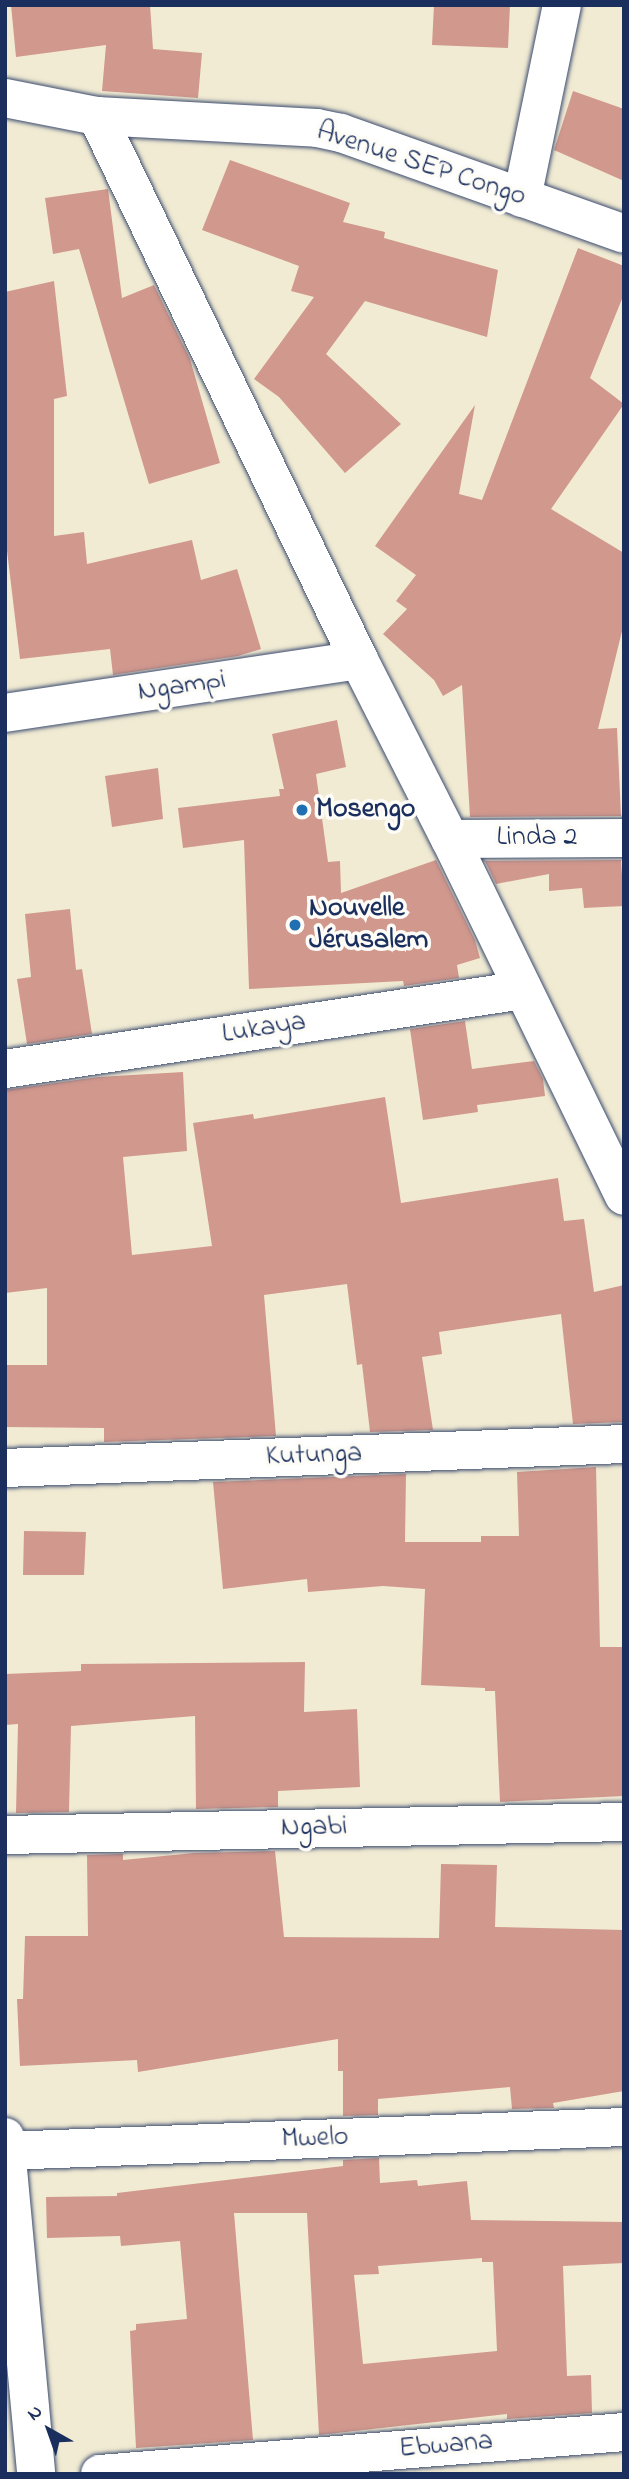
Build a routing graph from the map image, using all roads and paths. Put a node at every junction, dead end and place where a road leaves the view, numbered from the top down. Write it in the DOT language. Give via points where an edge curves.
graph roads {
  1 [pos="562,5"];
  2 [pos="5,97"];
  3 [pos="97,116"];
  4 [pos="522,198"];
  5 [pos="624,234"];
  6 [pos="359,660"];
  7 [pos="5,713"];
  8 [pos="624,838"];
  9 [pos="450,839"];
  10 [pos="523,990"];
  11 [pos="5,1069"];
  12 [pos="620,1182"];
  13 [pos="624,1444"];
  14 [pos="5,1468"];
  15 [pos="624,1822"];
  16 [pos="5,1835"];
  17 [pos="624,2127"];
  18 [pos="6,2146"];
  19 [pos="624,2432"];
  20 [pos="37,2474"];
  21 [pos="100,2474"];
  1 -- 4 [label="street"];
  2 -- 3 [label="street, Avenue SEP Congo"];
  3 -- 4 [label="street, Avenue SEP Congo" via="317,128"];
  3 -- 6 [label="street"];
  4 -- 5 [label="street, Avenue SEP Congo"];
  6 -- 7 [label="street, Ngampi"];
  6 -- 9 [label="street"];
  8 -- 9 [label="street, Linda 2"];
  9 -- 10 [label="street"];
  10 -- 11 [label="street, Lukaya"];
  10 -- 12 [label="street"];
  13 -- 14 [label="street, Kutunga"];
  15 -- 16 [label="street, Ngabi"];
  17 -- 18 [label="street, Mwelo"];
  18 -- 20 [label="street"];
  19 -- 21 [label="street, Ebwana"];
}
